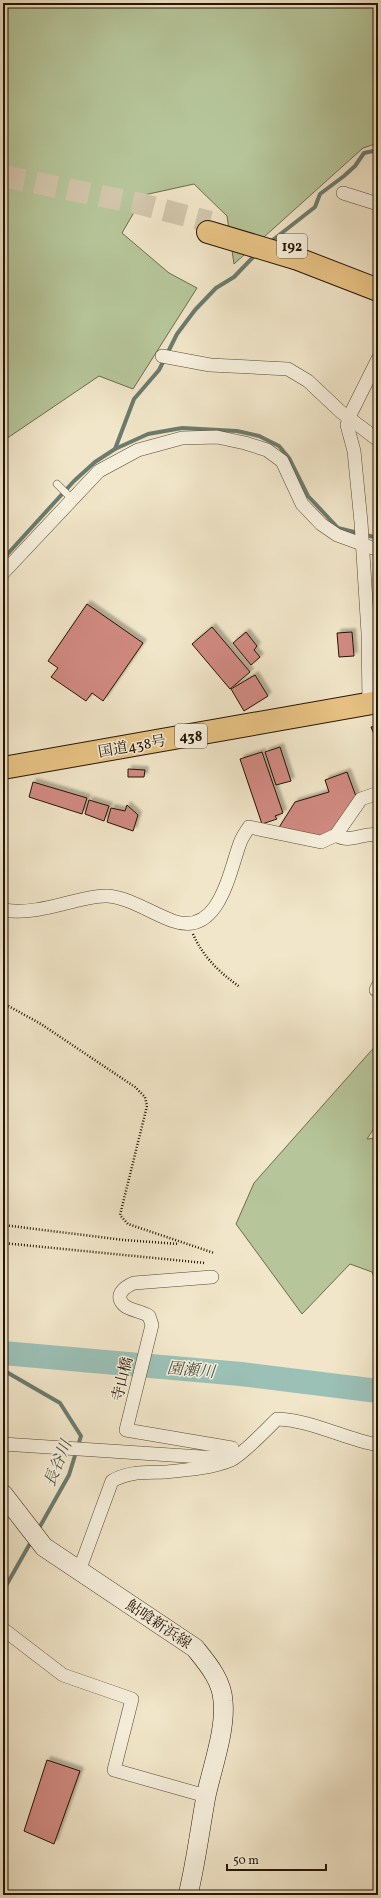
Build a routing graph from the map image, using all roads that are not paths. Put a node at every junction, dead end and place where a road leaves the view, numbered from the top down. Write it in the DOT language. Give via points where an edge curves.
graph roads {
  1 [pos="343,193"];
  2 [pos="378,204"];
  3 [pos="209,227"];
  4 [pos="336,267"];
  5 [pos="378,276"];
  6 [pos="378,290"];
  7 [pos="162,356"];
  8 [pos="378,359"];
  9 [pos="349,419"];
  10 [pos="378,440"];
  11 [pos="57,484"];
  12 [pos="72,499"];
  13 [pos="362,545"];
  14 [pos="378,550"];
  15 [pos="3,573"];
  16 [pos="374,703"];
  17 [pos="3,768"];
  18 [pos="378,793"];
  19 [pos="336,835"];
  20 [pos="378,835"];
  21 [pos="3,910"];
  22 [pos="212,1277"];
  23 [pos="3,1444"];
  24 [pos="378,1445"];
  25 [pos="232,1459"];
  26 [pos="3,1494"];
  27 [pos="79,1571"];
  28 [pos="3,1629"];
  29 [pos="206,1796"];
  30 [pos="188,1895"];
  1 -- 2 [label="street"];
  3 -- 4 [label="highway, 192" via="245,237 298,259"];
  4 -- 5 [label="highway, 192"];
  4 -- 6 [label="highway, 192"];
  7 -- 9 [label="street" via="210,365 288,369 308,381"];
  8 -- 9 [label="street"];
  9 -- 10 [label="street"];
  9 -- 13 [label="street"];
  11 -- 12 [label="lane"];
  12 -- 13 [label="street" via="99,471 138,450 182,438 217,437 267,450 282,461 302,504 321,524 337,535"];
  12 -- 15 [label="street"];
  13 -- 14 [label="street"];
  13 -- 16 [label="street"];
  16 -- 17 [label="highway, 国道438号 / 438"];
  18 -- 19 [label="street" via="361,799"];
  19 -- 20 [label="street" via="342,839 367,834"];
  19 -- 21 [label="street" via="321,842 249,827 240,841 229,882 221,897 212,911 196,923 174,921 108,896 96,896 35,911"];
  22 -- 25 [label="street, 寺山橋" via="134,1283 125,1286 120,1292 124,1306 149,1316 152,1325 126,1430 232,1448"];
  23 -- 25 [label="street"];
  24 -- 25 [label="street" via="359,1442 291,1420 277,1419"];
  25 -- 27 [label="street" via="166,1472 135,1473 112,1481"];
  26 -- 27 [label="main road, 鮎喰新浜線" via="44,1547"];
  27 -- 29 [label="main road, 鮎喰新浜線" via="195,1648 214,1672 224,1700 220,1738"];
  28 -- 29 [label="street" via="63,1675 132,1699 114,1770"];
  29 -- 30 [label="main road, 鮎喰新浜線"];
}
